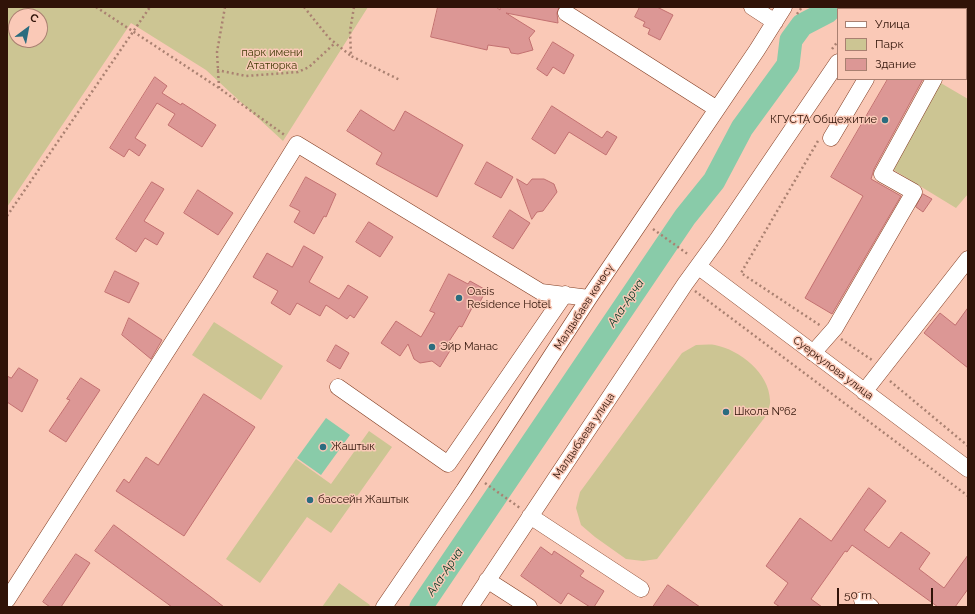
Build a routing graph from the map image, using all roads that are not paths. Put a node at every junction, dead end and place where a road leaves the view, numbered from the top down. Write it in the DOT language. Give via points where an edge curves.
graph roads {
  1 [pos="752,7"];
  2 [pos="784,7"];
  3 [pos="566,13"];
  4 [pos="775,22"];
  5 [pos="837,63"];
  6 [pos="865,80"];
  7 [pos="933,80"];
  8 [pos="717,109"];
  9 [pos="825,139"];
  10 [pos="968,259"];
  11 [pos="691,261"];
  12 [pos="565,294"];
  13 [pos="589,298"];
  14 [pos="813,353"];
  15 [pos="338,387"];
  16 [pos="864,392"];
  17 [pos="968,468"];
  18 [pos="526,513"];
  19 [pos="487,580"];
  20 [pos="641,589"];
  21 [pos="7,600"];
  22 [pos="384,607"];
  23 [pos="470,607"];
  24 [pos="529,607"];
  1 -- 4 [label="street"];
  2 -- 4 [label="street, Малдыбаев көчөсү"];
  3 -- 8 [label="street"];
  4 -- 8 [label="street, Малдыбаев көчөсү"];
  5 -- 11 [label="street"];
  6 -- 9 [label="street"];
  7 -- 14 [label="street" via="882,174 914,192 835,328"];
  8 -- 13 [label="street, Малдыбаев көчөсү"];
  10 -- 16 [label="street"];
  11 -- 14 [label="street, Суеркулова улица"];
  11 -- 18 [label="street, Малдыбаева улица" via="685,284"];
  12 -- 13 [label="street"];
  12 -- 15 [label="street" via="448,464"];
  12 -- 21 [label="street" via="541,292 296,144 212,281"];
  13 -- 22 [label="street, Малдыбаев көчөсү"];
  14 -- 16 [label="street, Суеркулова улица"];
  16 -- 17 [label="street, Суеркулова улица"];
  18 -- 19 [label="street, Малдыбаева улица"];
  18 -- 20 [label="street"];
  19 -- 23 [label="street, Малдыбаева улица"];
  19 -- 24 [label="street"];
}
